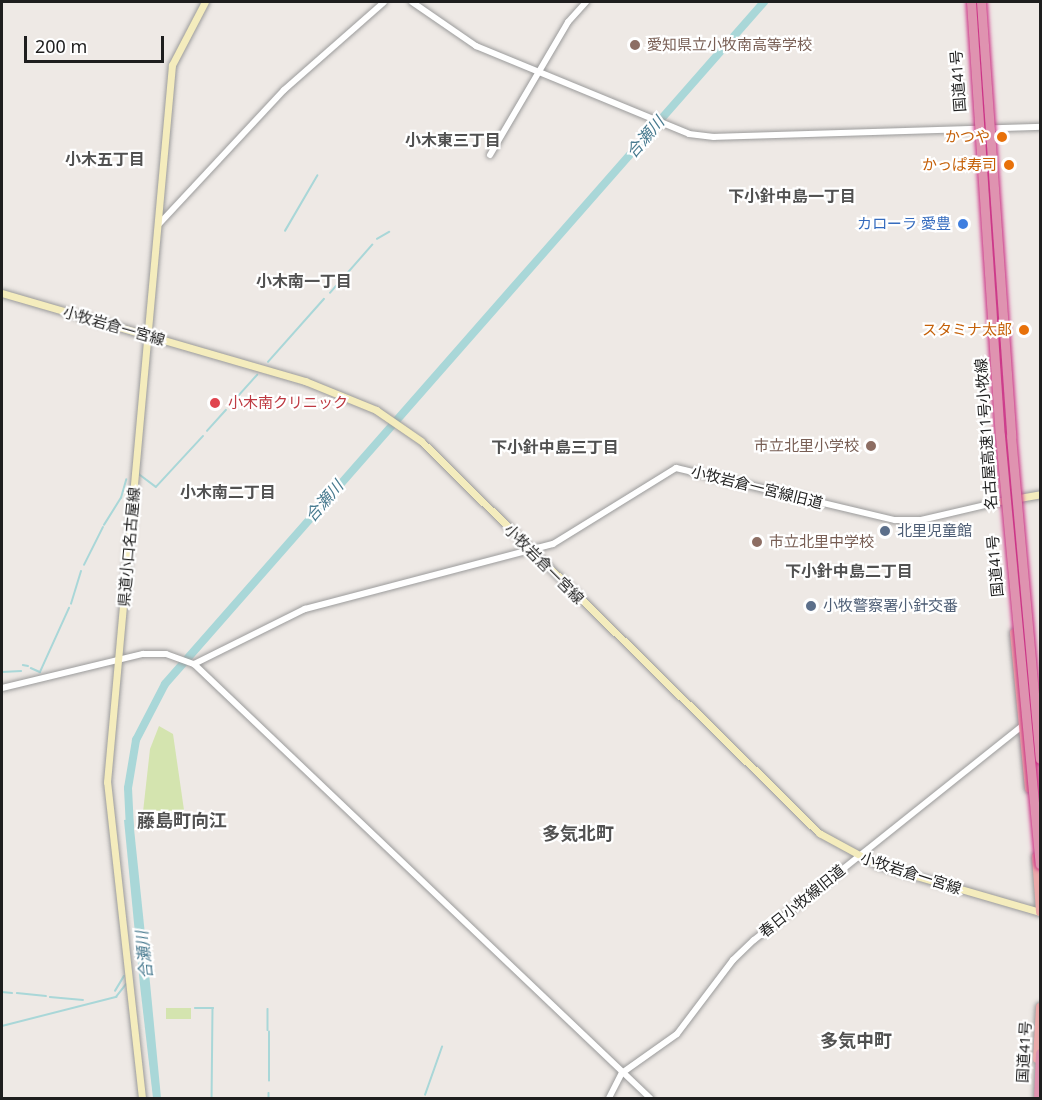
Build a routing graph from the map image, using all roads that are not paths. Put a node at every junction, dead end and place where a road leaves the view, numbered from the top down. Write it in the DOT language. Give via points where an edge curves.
graph roads {
  1 [pos="205,2"];
  2 [pos="384,2"];
  3 [pos="412,2"];
  4 [pos="585,2"];
  5 [pos="969,2"];
  6 [pos="983,2"];
  7 [pos="540,73"];
  8 [pos="1041,127"];
  9 [pos="992,128"];
  10 [pos="975,129"];
  11 [pos="490,155"];
  12 [pos="979,179"];
  13 [pos="159,224"];
  14 [pos="2,293"];
  15 [pos="148,336"];
  16 [pos="1041,494"];
  17 [pos="1019,498"];
  18 [pos="1002,501"];
  19 [pos="532,551"];
  20 [pos="119,658"];
  21 [pos="194,664"];
  22 [pos="2,688"];
  23 [pos="1040,713"];
  24 [pos="1024,723"];
  25 [pos="1039,743"];
  26 [pos="1041,759"];
  27 [pos="1041,802"];
  28 [pos="857,856"];
  29 [pos="1041,864"];
  30 [pos="1041,912"];
  31 [pos="1041,1007"];
  32 [pos="1041,1053"];
  33 [pos="1040,1065"];
  34 [pos="622,1073"];
  35 [pos="142,1098"];
  36 [pos="609,1098"];
  37 [pos="650,1098"];
  38 [pos="1036,1098"];
  1 -- 13 [label="main road, 県道小口名古屋線" via="172,65"];
  2 -- 13 [label="street" via="284,90"];
  3 -- 7 [label="street" via="476,46"];
  4 -- 7 [label="street" via="568,22"];
  5 -- 10 [label="highway, 国道41号"];
  5 -- 24 [label="highway, 名古屋高速11号小牧線, bridge"];
  6 -- 9 [label="highway, 国道41号"];
  6 -- 25 [label="highway, 名古屋高速11号小牧線, bridge" via="1011,436"];
  7 -- 10 [label="street" via="667,126 714,137"];
  7 -- 11 [label="street"];
  8 -- 9 [label="street"];
  9 -- 10 [label="street"];
  9 -- 17 [label="highway, 国道41号"];
  10 -- 12 [label="highway, 国道41号"];
  12 -- 18 [label="highway, 国道41号"];
  12 -- 24 [label="highway, bridge" via="986,205 1030,714"];
  13 -- 15 [label="main road, 県道小口名古屋線"];
  14 -- 15 [label="main road, 小牧岩倉一宮線"];
  15 -- 19 [label="main road, 小牧岩倉一宮線" via="315,384 376,410 421,441"];
  15 -- 20 [label="main road, 県道小口名古屋線"];
  16 -- 17 [label="main road"];
  17 -- 18 [label="main road"];
  17 -- 23 [label="highway, 国道41号"];
  18 -- 19 [label="street, 小牧岩倉一宮線旧道" via="921,520 895,520 676,468 574,533"];
  18 -- 24 [label="highway, 国道41号"];
  19 -- 21 [label="street, 小牧岩倉一宮線旧道" via="305,609"];
  19 -- 28 [label="main road, 小牧岩倉一宮線" via="801,818"];
  20 -- 21 [label="street" via="154,653"];
  20 -- 22 [label="street"];
  20 -- 35 [label="main road, 県道小口名古屋線" via="107,791"];
  21 -- 34 [label="street"];
  23 -- 24 [label="main road"];
  24 -- 28 [label="street, 春日小牧線旧道"];
  24 -- 29 [label="highway, 名古屋高速11号小牧線, bridge"];
  24 -- 30 [label="highway, 国道41号"];
  25 -- 26 [label="highway, 名古屋高速11号小牧線, bridge"];
  25 -- 27 [label="highway, bridge" via="1036,751"];
  28 -- 30 [label="main road, 小牧岩倉一宮線"];
  28 -- 34 [label="street, 春日小牧線旧道" via="742,951 677,1034"];
  31 -- 38 [label="highway, 国道41号"];
  32 -- 33 [label="highway"];
  33 -- 38 [label="highway"];
  34 -- 36 [label="street, 春日小牧線旧道"];
  34 -- 37 [label="street"];
}
